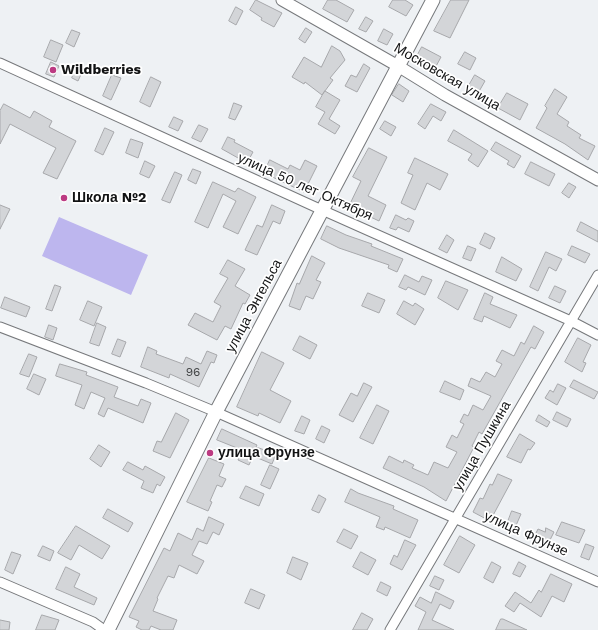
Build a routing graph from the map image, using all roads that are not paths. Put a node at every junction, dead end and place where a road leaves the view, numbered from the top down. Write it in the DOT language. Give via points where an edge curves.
graph roads {
  1 [pos="282,0"];
  2 [pos="433,0"];
  3 [pos="0,64"];
  4 [pos="398,66"];
  5 [pos="598,180"];
  6 [pos="322,210"];
  7 [pos="598,275"];
  8 [pos="571,321"];
  9 [pos="0,326"];
  10 [pos="598,335"];
  11 [pos="216,412"];
  12 [pos="456,519"];
  13 [pos="0,582"];
  14 [pos="598,582"];
  15 [pos="104,630"];
  16 [pos="108,630"];
  17 [pos="390,630"];
  1 -- 4 [label="street, Московская улица"];
  2 -- 4 [label="main road, улица Энгельса"];
  3 -- 6 [label="street, улица 50 лет Октября"];
  4 -- 5 [label="street, Московская улица" via="444,95"];
  4 -- 6 [label="main road, улица Энгельса"];
  6 -- 8 [label="street, улица 50 лет Октября"];
  6 -- 11 [label="main road, улица Энгельса"];
  7 -- 8 [label="street, улица Пушкина"];
  8 -- 10 [label="street, улица 50 лет Октября"];
  8 -- 12 [label="street, улица Пушкина"];
  9 -- 11 [label="street, улица Фрунзе"];
  11 -- 12 [label="street, улица Фрунзе"];
  11 -- 16 [label="main road, улица Энгельса"];
  12 -- 14 [label="street, улица Фрунзе"];
  12 -- 17 [label="street, улица Пушкина"];
  13 -- 15 [label="street" via="94,622"];
}
